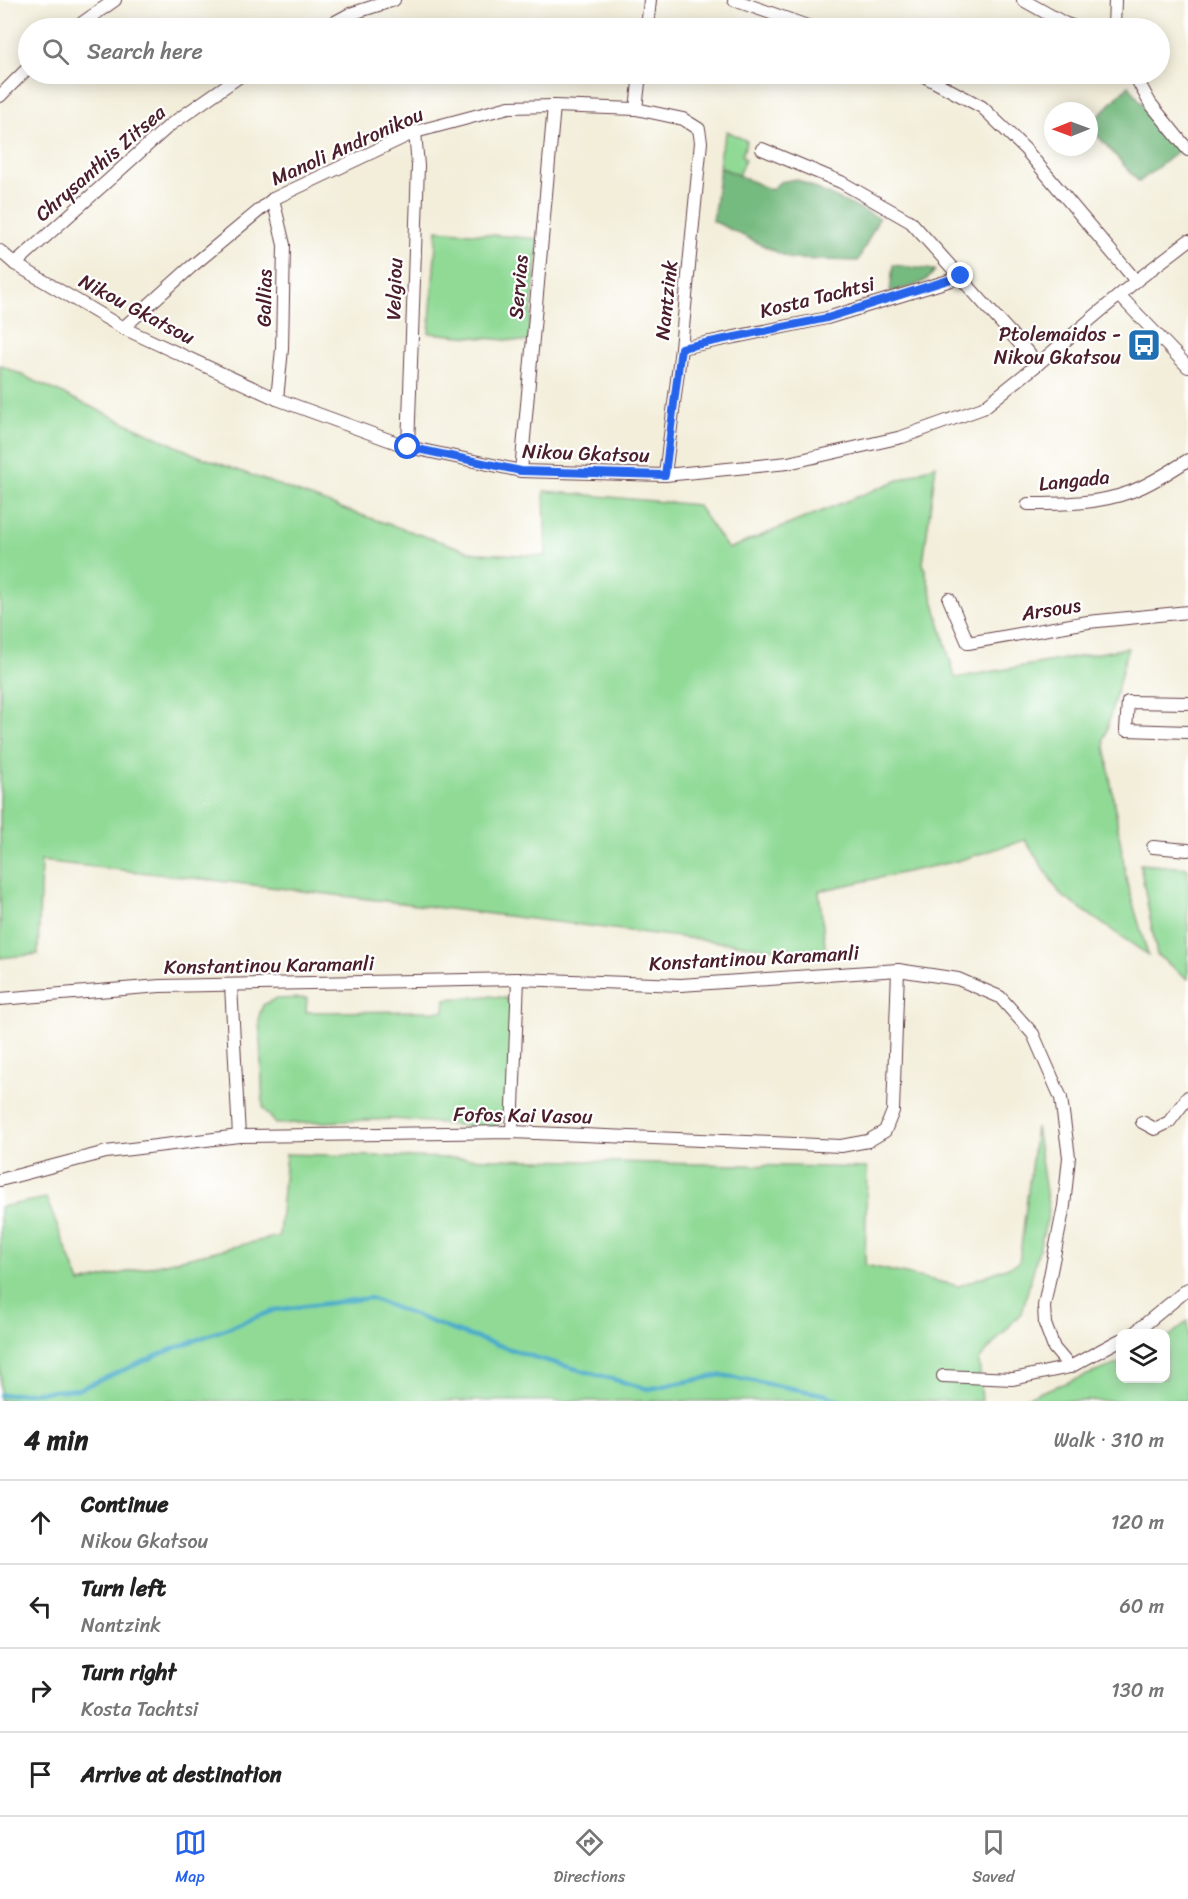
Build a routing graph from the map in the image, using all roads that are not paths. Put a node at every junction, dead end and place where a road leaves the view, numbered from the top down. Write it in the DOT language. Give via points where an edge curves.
graph roads {
  1 [pos="115,0"];
  2 [pos="394,0"];
  3 [pos="650,0"];
  4 [pos="734,0"];
  5 [pos="1023,0"];
  6 [pos="1115,0"];
  7 [pos="89,18"];
  8 [pos="343,18"];
  9 [pos="647,18"];
  10 [pos="785,18"];
  11 [pos="1055,18"];
  12 [pos="1114,18"];
  13 [pos="18,78"];
  14 [pos="229,84"];
  15 [pos="639,84"];
  16 [pos="939,84"];
  17 [pos="1139,84"];
  18 [pos="0,96"];
  19 [pos="554,106"];
  20 [pos="636,109"];
  21 [pos="699,129"];
  22 [pos="416,132"];
  23 [pos="762,149"];
  24 [pos="1188,150"];
  25 [pos="273,199"];
  26 [pos="1188,241"];
  27 [pos="0,251"];
  28 [pos="15,264"];
  29 [pos="961,276"];
  30 [pos="1136,281"];
  31 [pos="1120,296"];
  32 [pos="123,328"];
  33 [pos="681,348"];
  34 [pos="1038,364"];
  35 [pos="1188,367"];
  36 [pos="277,399"];
  37 [pos="408,447"];
  38 [pos="1188,460"];
  39 [pos="521,471"];
  40 [pos="665,475"];
  41 [pos="1028,504"];
  42 [pos="949,599"];
  43 [pos="1188,612"];
  44 [pos="1188,703"];
  45 [pos="1188,732"];
  46 [pos="1153,847"];
  47 [pos="1188,850"];
  48 [pos="898,970"];
  49 [pos="518,979"];
  50 [pos="231,985"];
  51 [pos="0,999"];
  52 [pos="1188,1097"];
  53 [pos="1142,1122"];
  54 [pos="512,1132"];
  55 [pos="239,1136"];
  56 [pos="0,1180"];
  57 [pos="1188,1289"];
  58 [pos="1139,1329"];
  59 [pos="1116,1342"];
  60 [pos="1070,1367"];
  61 [pos="943,1377"];
  1 -- 7 [label="street"];
  2 -- 8 [label="street"];
  3 -- 9 [label="street"];
  4 -- 10 [label="street"];
  5 -- 11 [label="street"];
  6 -- 12 [label="street"];
  13 -- 18 [label="street"];
  14 -- 28 [label="street, Chrysanthis Zitsea" via="170,125"];
  15 -- 20 [label="street"];
  16 -- 30 [label="street" via="982,107 1025,149"];
  17 -- 24 [label="street" via="1149,103"];
  19 -- 20 [label="street, Manoli Andronikou"];
  19 -- 22 [label="street, Manoli Andronikou" via="509,107"];
  19 -- 39 [label="street, Servias"];
  20 -- 21 [label="street, Manoli Andronikou" via="683,119"];
  21 -- 33 [label="street, Nantzink" via="701,142"];
  22 -- 25 [label="street, Manoli Andronikou"];
  22 -- 37 [label="street, Velgiou"];
  23 -- 29 [label="street" via="841,182 911,222"];
  25 -- 32 [label="street, Manoli Andronikou"];
  25 -- 36 [label="street, Gallias" via="284,244"];
  26 -- 30 [label="street, Nikou Gkatsou"];
  27 -- 28 [label="street, Nikou Gkatsou"];
  28 -- 32 [label="street, Nikou Gkatsou"];
  29 -- 33 [label="street, Kosta Tachtsi" via="827,318"];
  29 -- 34 [label="street"];
  30 -- 31 [label="street, Nikou Gkatsou"];
  31 -- 34 [label="street, Nikou Gkatsou"];
  31 -- 35 [label="street"];
  32 -- 36 [label="street, Nikou Gkatsou"];
  33 -- 40 [label="street, Nantzink"];
  34 -- 40 [label="street, Nikou Gkatsou" via="983,408 902,438 788,463"];
  36 -- 37 [label="street, Nikou Gkatsou"];
  37 -- 39 [label="street, Nikou Gkatsou"];
  38 -- 41 [label="street, Langada" via="1129,493 1094,501"];
  39 -- 40 [label="street, Nikou Gkatsou"];
  42 -- 43 [label="street, Arsous" via="968,643 1088,622"];
  44 -- 45 [label="street" via="1128,702 1126,730"];
  46 -- 47 [label="street"];
  48 -- 49 [label="street, Konstantinou Karamanli" via="681,985"];
  48 -- 54 [label="street, Fofos Kai Vasou" via="893,1111 885,1131 868,1141 841,1146"];
  48 -- 60 [label="street, Konstantinou Karamanli" via="958,979 1000,997 1033,1034 1061,1098 1069,1156 1064,1206 1044,1306 1045,1324 1054,1348"];
  49 -- 50 [label="street, Konstantinou Karamanli"];
  49 -- 54 [label="street"];
  50 -- 51 [label="street, Konstantinou Karamanli" via="160,986"];
  50 -- 55 [label="street"];
  52 -- 53 [label="street" via="1169,1122 1155,1129"];
  54 -- 55 [label="street, Fofos Kai Vasou"];
  55 -- 56 [label="street, Fofos Kai Vasou" via="106,1152"];
  57 -- 58 [label="street"];
  59 -- 60 [label="street"];
  60 -- 61 [label="street" via="1013,1379"];
}
